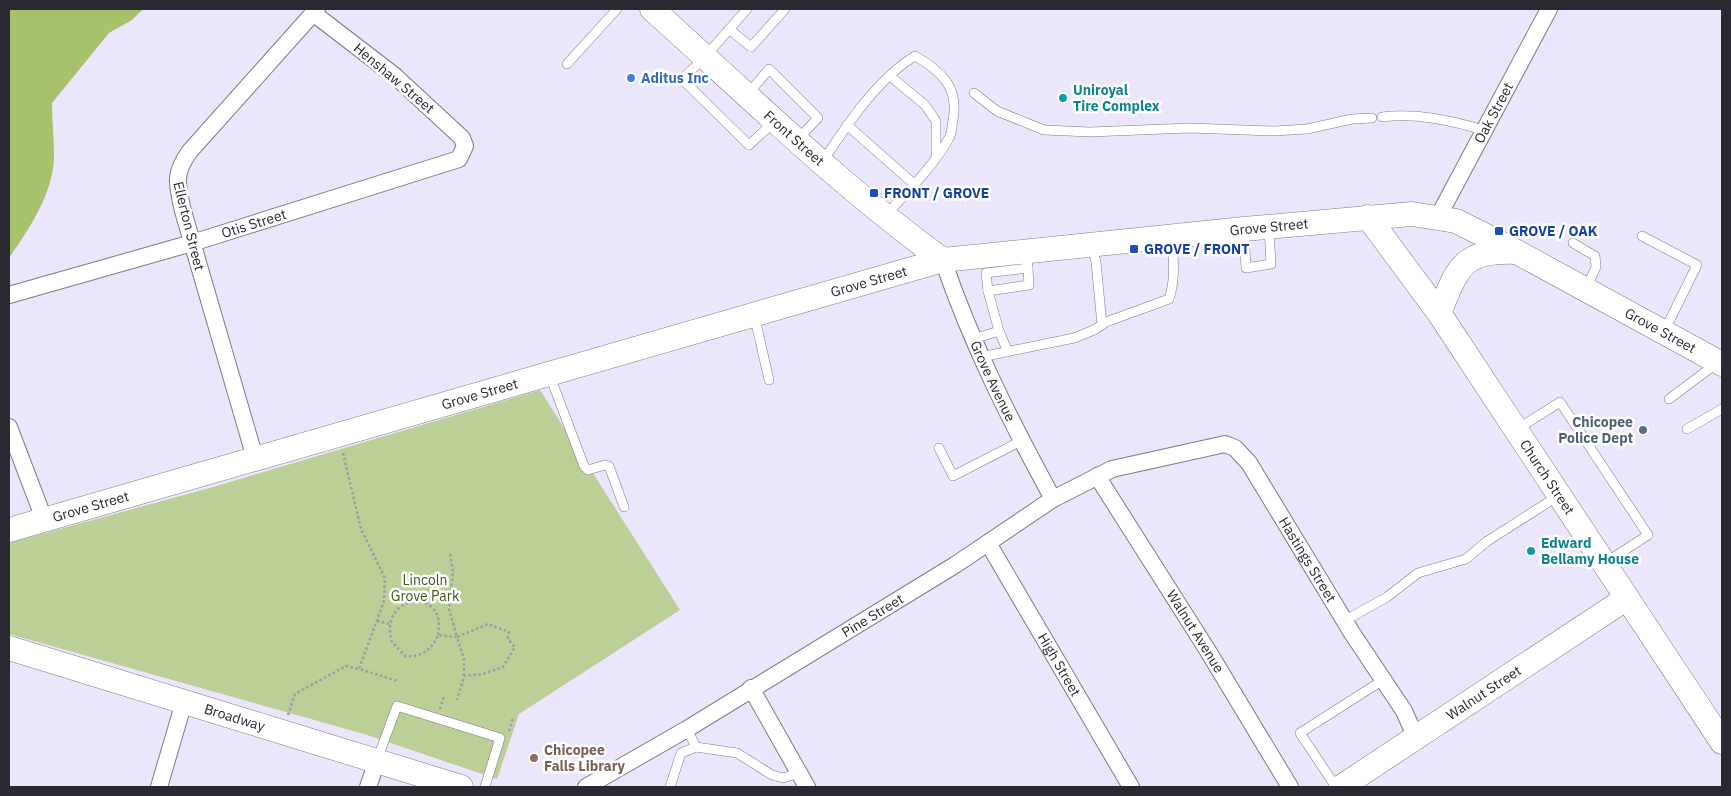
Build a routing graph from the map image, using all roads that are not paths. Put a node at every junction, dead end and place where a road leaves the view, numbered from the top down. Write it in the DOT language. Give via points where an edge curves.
graph roads {
  1 [pos="617,9"];
  2 [pos="652,9"];
  3 [pos="747,9"];
  4 [pos="786,9"];
  5 [pos="1549,9"];
  6 [pos="315,11"];
  7 [pos="729,29"];
  8 [pos="706,57"];
  9 [pos="567,64"];
  10 [pos="890,76"];
  11 [pos="974,93"];
  12 [pos="747,95"];
  13 [pos="776,120"];
  14 [pos="847,125"];
  15 [pos="1483,130"];
  16 [pos="797,140"];
  17 [pos="464,150"];
  18 [pos="936,155"];
  19 [pos="822,163"];
  20 [pos="914,184"];
  21 [pos="885,216"];
  22 [pos="1368,217"];
  23 [pos="1438,217"];
  24 [pos="1269,227"];
  25 [pos="1244,229"];
  26 [pos="1172,236"];
  27 [pos="1642,236"];
  28 [pos="192,243"];
  29 [pos="1573,243"];
  30 [pos="1091,244"];
  31 [pos="1517,252"];
  32 [pos="1028,259"];
  33 [pos="943,260"];
  34 [pos="1586,289"];
  35 [pos="988,291"];
  36 [pos="9,295"];
  37 [pos="1439,313"];
  38 [pos="754,314"];
  39 [pos="1102,325"];
  40 [pos="999,331"];
  41 [pos="1664,332"];
  42 [pos="973,339"];
  43 [pos="1008,352"];
  44 [pos="981,357"];
  45 [pos="1721,363"];
  46 [pos="549,373"];
  47 [pos="769,380"];
  48 [pos="1669,398"];
  49 [pos="1722,409"];
  50 [pos="9,427"];
  51 [pos="1687,429"];
  52 [pos="1516,430"];
  53 [pos="1021,442"];
  54 [pos="939,448"];
  55 [pos="1162,457"];
  56 [pos="255,458"];
  57 [pos="1097,476"];
  58 [pos="1559,495"];
  59 [pos="1053,499"];
  60 [pos="624,507"];
  61 [pos="44,519"];
  62 [pos="9,530"];
  63 [pos="988,543"];
  64 [pos="1604,564"];
  65 [pos="1627,598"];
  66 [pos="1344,621"];
  67 [pos="9,648"];
  68 [pos="1383,680"];
  69 [pos="750,688"];
  70 [pos="184,702"];
  71 [pos="687,729"];
  72 [pos="1720,731"];
  73 [pos="1416,738"];
  74 [pos="696,747"];
  75 [pos="377,761"];
  76 [pos="803,780"];
  77 [pos="782,783"];
  78 [pos="160,787"];
  79 [pos="368,787"];
  80 [pos="461,787"];
  81 [pos="485,787"];
  82 [pos="586,787"];
  83 [pos="670,787"];
  84 [pos="1131,787"];
  85 [pos="1290,787"];
  86 [pos="1336,787"];
  87 [pos="1341,787"];
  1 -- 9 [label="lane"];
  2 -- 8 [label="main road, Front Street"];
  3 -- 7 [label="lane"];
  4 -- 7 [label="lane" via="751,47"];
  5 -- 15 [label="street, Oak Street"];
  6 -- 17 [label="street, Henshaw Street" via="462,138"];
  6 -- 28 [label="street, Ellerton Street" via="214,122 181,164 177,174 178,185"];
  7 -- 8 [label="lane"];
  8 -- 12 [label="main road, Front Street"];
  8 -- 13 [label="lane" via="682,80 748,145"];
  10 -- 14 [label="lane"];
  10 -- 18 [label="lane" via="925,105 936,121"];
  10 -- 18 [label="lane" via="915,56 929,64 950,86 955,98 950,137"];
  11 -- 15 [label="lane" via="997,111 1044,130 1090,132 1188,128 1274,131 1398,116 1444,118"];
  12 -- 13 [label="main road, Front Street"];
  12 -- 16 [label="lane" via="769,69 818,118"];
  13 -- 16 [label="main road, Front Street"];
  14 -- 19 [label="lane"];
  14 -- 20 [label="lane"];
  15 -- 23 [label="street, Oak Street"];
  16 -- 19 [label="main road, Front Street"];
  17 -- 28 [label="street, Otis Street" via="459,159"];
  18 -- 20 [label="lane"];
  19 -- 21 [label="main road, Front Street"];
  20 -- 21 [label="lane"];
  21 -- 33 [label="main road, Front Street"];
  22 -- 23 [label="main road, Grove Street" via="1412,214"];
  22 -- 24 [label="main road, Grove Street"];
  22 -- 37 [label="main road, Church Street"];
  23 -- 31 [label="main road, Grove Street" via="1470,227"];
  24 -- 25 [label="main road, Grove Street"];
  24 -- 25 [label="lane" via="1271,264 1246,268"];
  25 -- 26 [label="main road, Grove Street"];
  26 -- 30 [label="main road, Grove Street"];
  26 -- 39 [label="lane" via="1174,259 1169,299"];
  27 -- 41 [label="lane" via="1697,265"];
  28 -- 36 [label="street, Otis Street"];
  28 -- 56 [label="street, Ellerton Street"];
  29 -- 34 [label="lane" via="1597,260"];
  30 -- 32 [label="main road, Grove Street"];
  30 -- 39 [label="lane" via="1096,262"];
  31 -- 34 [label="main road, Grove Street"];
  31 -- 37 [label="main road" via="1488,252 1468,260 1455,275"];
  32 -- 33 [label="main road, Grove Street"];
  32 -- 35 [label="lane" via="986,273"];
  32 -- 35 [label="lane" via="1030,285"];
  33 -- 38 [label="main road, Grove Street"];
  33 -- 42 [label="street, Grove Avenue"];
  34 -- 41 [label="main road, Grove Street"];
  35 -- 40 [label="lane"];
  37 -- 52 [label="main road, Church Street"];
  38 -- 46 [label="main road, Grove Street"];
  38 -- 47 [label="lane"];
  39 -- 43 [label="lane" via="1058,343"];
  40 -- 42 [label="lane"];
  40 -- 43 [label="lane"];
  41 -- 45 [label="main road, Grove Street"];
  42 -- 44 [label="street, Grove Avenue"];
  43 -- 44 [label="lane"];
  44 -- 53 [label="street, Grove Avenue"];
  45 -- 48 [label="lane"];
  46 -- 56 [label="main road, Grove Street"];
  46 -- 60 [label="lane" via="584,466 588,470 609,466"];
  49 -- 51 [label="lane"];
  50 -- 61 [label="street"];
  52 -- 58 [label="main road, Church Street"];
  52 -- 64 [label="lane" via="1560,402 1648,535"];
  53 -- 54 [label="lane" via="953,476"];
  53 -- 59 [label="street, Grove Avenue"];
  55 -- 57 [label="street, Pine Street" via="1112,469"];
  55 -- 66 [label="street, Hastings Street" via="1225,444 1235,448 1249,463 1276,505"];
  56 -- 61 [label="main road, Grove Street"];
  57 -- 59 [label="street, Pine Street"];
  57 -- 85 [label="street, Walnut Avenue"];
  58 -- 64 [label="main road, Church Street"];
  58 -- 66 [label="lane" via="1486,542 1466,559 1418,573 1387,597"];
  59 -- 63 [label="street, Pine Street"];
  61 -- 62 [label="main road, Grove Street"];
  63 -- 69 [label="street, Pine Street"];
  63 -- 84 [label="street, High Street"];
  64 -- 65 [label="main road, Church Street"];
  65 -- 72 [label="main road, Church Street"];
  65 -- 73 [label="main road, Walnut Street"];
  66 -- 68 [label="street, Hastings Street"];
  67 -- 70 [label="main road, Broadway"];
  68 -- 73 [label="street, Hastings Street" via="1404,711"];
  68 -- 86 [label="lane" via="1300,733"];
  69 -- 71 [label="street, Pine Street"];
  69 -- 76 [label="street"];
  70 -- 75 [label="main road, Broadway"];
  70 -- 78 [label="street"];
  71 -- 74 [label="lane"];
  71 -- 82 [label="street, Pine Street"];
  73 -- 87 [label="main road, Walnut Street"];
  74 -- 77 [label="lane" via="737,753"];
  74 -- 83 [label="lane" via="681,753"];
  75 -- 79 [label="street"];
  75 -- 80 [label="main road, Broadway"];
  75 -- 81 [label="lane" via="397,706 500,738"];
  76 -- 77 [label="lane"];
}
